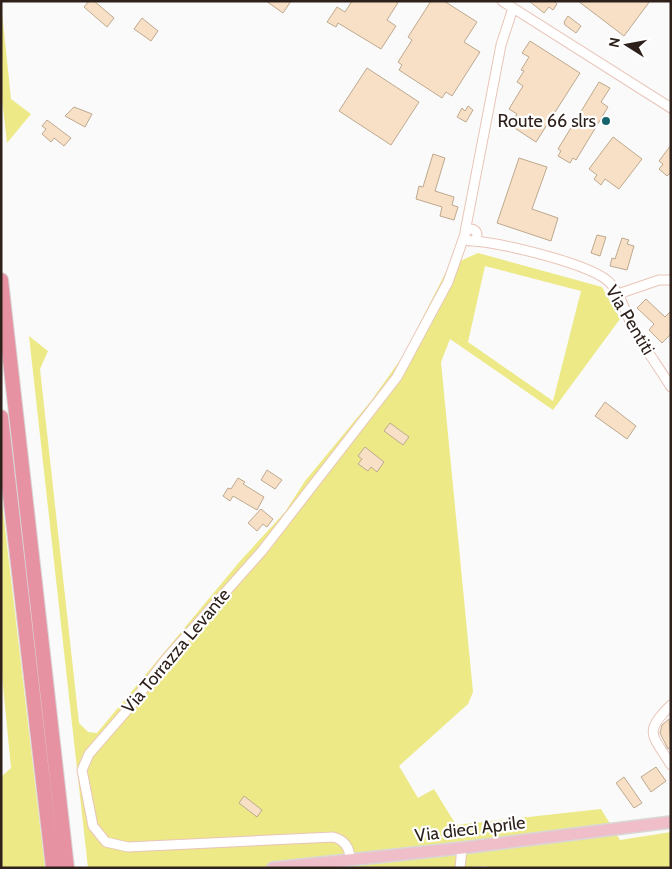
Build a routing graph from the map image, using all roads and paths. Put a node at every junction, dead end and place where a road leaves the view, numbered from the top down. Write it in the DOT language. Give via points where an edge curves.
graph roads {
  1 [pos="502,1"];
  2 [pos="513,8"];
  3 [pos="671,108"];
  4 [pos="471,235"];
  5 [pos="1,280"];
  6 [pos="671,280"];
  7 [pos="618,294"];
  8 [pos="671,387"];
  9 [pos="1,417"];
  10 [pos="671,705"];
  11 [pos="671,765"];
  12 [pos="671,822"];
  13 [pos="462,848"];
  14 [pos="350,860"];
  15 [pos="53,868"];
  16 [pos="69,868"];
  17 [pos="273,868"];
  18 [pos="460,868"];
  1 -- 2 [label="street"];
  2 -- 3 [label="street"];
  2 -- 4 [label="street" via="501,45 470,210"];
  4 -- 7 [label="street, Via Pentiti" via="592,271 605,278"];
  4 -- 14 [label="street, Via Torrazza Levante" via="397,377 262,551 166,659 89,754 82,770 93,826 101,838 112,845 128,847 333,837 344,842"];
  5 -- 16 [label="highway"];
  6 -- 7 [label="street" via="659,280"];
  7 -- 8 [label="street, Via Pentiti" via="633,327"];
  9 -- 15 [label="highway"];
  10 -- 11 [label="street" via="652,729"];
  12 -- 13 [label="main road, Via dieci Aprile"];
  13 -- 14 [label="main road, Via dieci Aprile"];
  13 -- 18 [label="street"];
  14 -- 17 [label="main road, Via dieci Aprile"];
}
